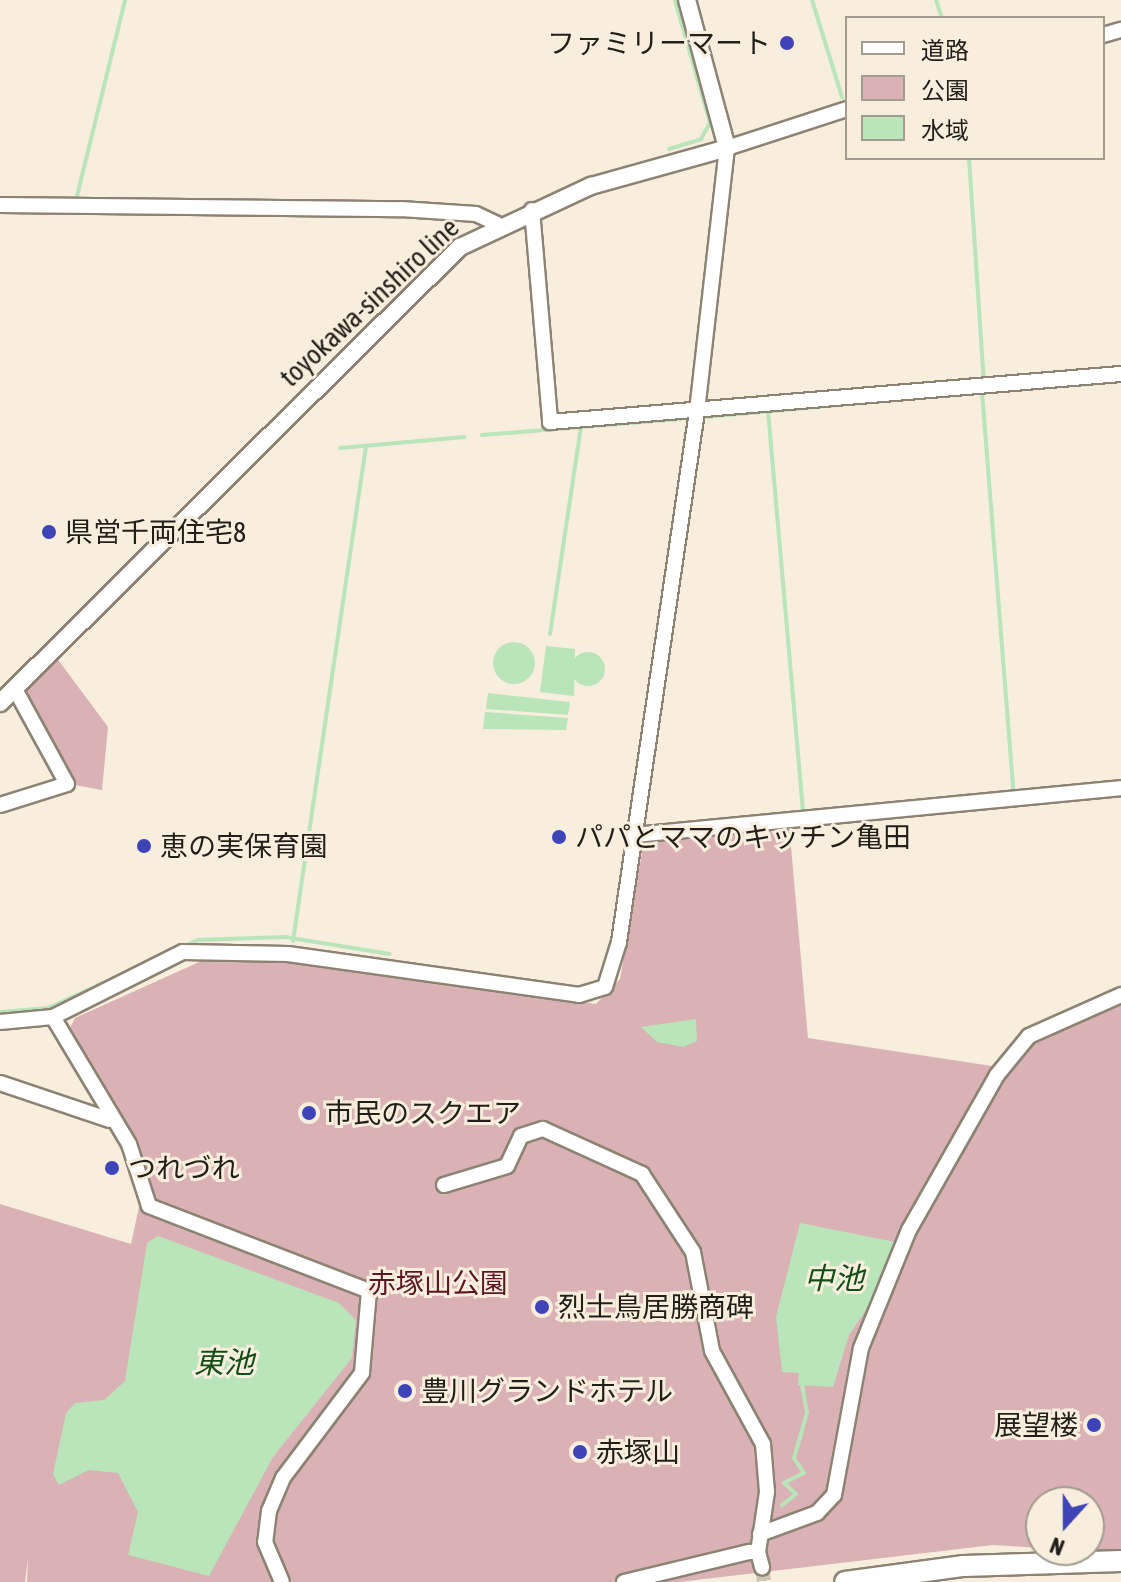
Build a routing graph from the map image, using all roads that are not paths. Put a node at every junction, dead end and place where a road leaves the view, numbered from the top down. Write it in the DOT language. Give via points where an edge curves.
graph roads {
  1 [pos="687,0"];
  2 [pos="845,110"];
  3 [pos="727,148"];
  4 [pos="0,205"];
  5 [pos="532,210"];
  6 [pos="497,224"];
  7 [pos="1121,374"];
  8 [pos="697,411"];
  9 [pos="15,689"];
  10 [pos="0,703"];
  11 [pos="1121,788"];
  12 [pos="0,805"];
  13 [pos="634,835"];
  14 [pos="1121,995"];
  15 [pos="53,1017"];
  16 [pos="0,1022"];
  17 [pos="0,1083"];
  18 [pos="110,1120"];
  19 [pos="444,1185"];
  20 [pos="760,1534"];
  21 [pos="758,1552"];
  22 [pos="1121,1561"];
  23 [pos="762,1567"];
  24 [pos="282,1582"];
  25 [pos="624,1582"];
  26 [pos="845,1582"];
  1 -- 3 [label="main road"];
  2 -- 3 [label="street"];
  3 -- 5 [label="main road, toyokawa-sinshiro line"];
  3 -- 8 [label="street"];
  4 -- 6 [label="street" via="401,209 476,214"];
  5 -- 6 [label="main road, toyokawa-sinshiro line"];
  5 -- 8 [label="street" via="550,422"];
  6 -- 9 [label="main road, toyokawa-sinshiro line" via="407,296"];
  7 -- 8 [label="street"];
  8 -- 13 [label="street"];
  9 -- 10 [label="main road, toyokawa-sinshiro line"];
  9 -- 12 [label="street" via="67,784"];
  11 -- 13 [label="street"];
  13 -- 15 [label="street" via="612,978 591,996 288,954 183,952"];
  14 -- 20 [label="street" via="1029,1036 997,1075 909,1230 861,1348 834,1495 817,1513"];
  15 -- 16 [label="street"];
  15 -- 18 [label="street"];
  17 -- 18 [label="street"];
  18 -- 24 [label="street" via="129,1144 149,1206 364,1286 371,1297 362,1373 272,1501 265,1542"];
  19 -- 20 [label="street" via="507,1166 521,1136 543,1129 642,1174 693,1252 712,1351 763,1444 767,1492"];
  20 -- 21 [label="street"];
  21 -- 23 [label="street"];
  21 -- 25 [label="street"];
  22 -- 26 [label="highway" via="964,1566"];
}
